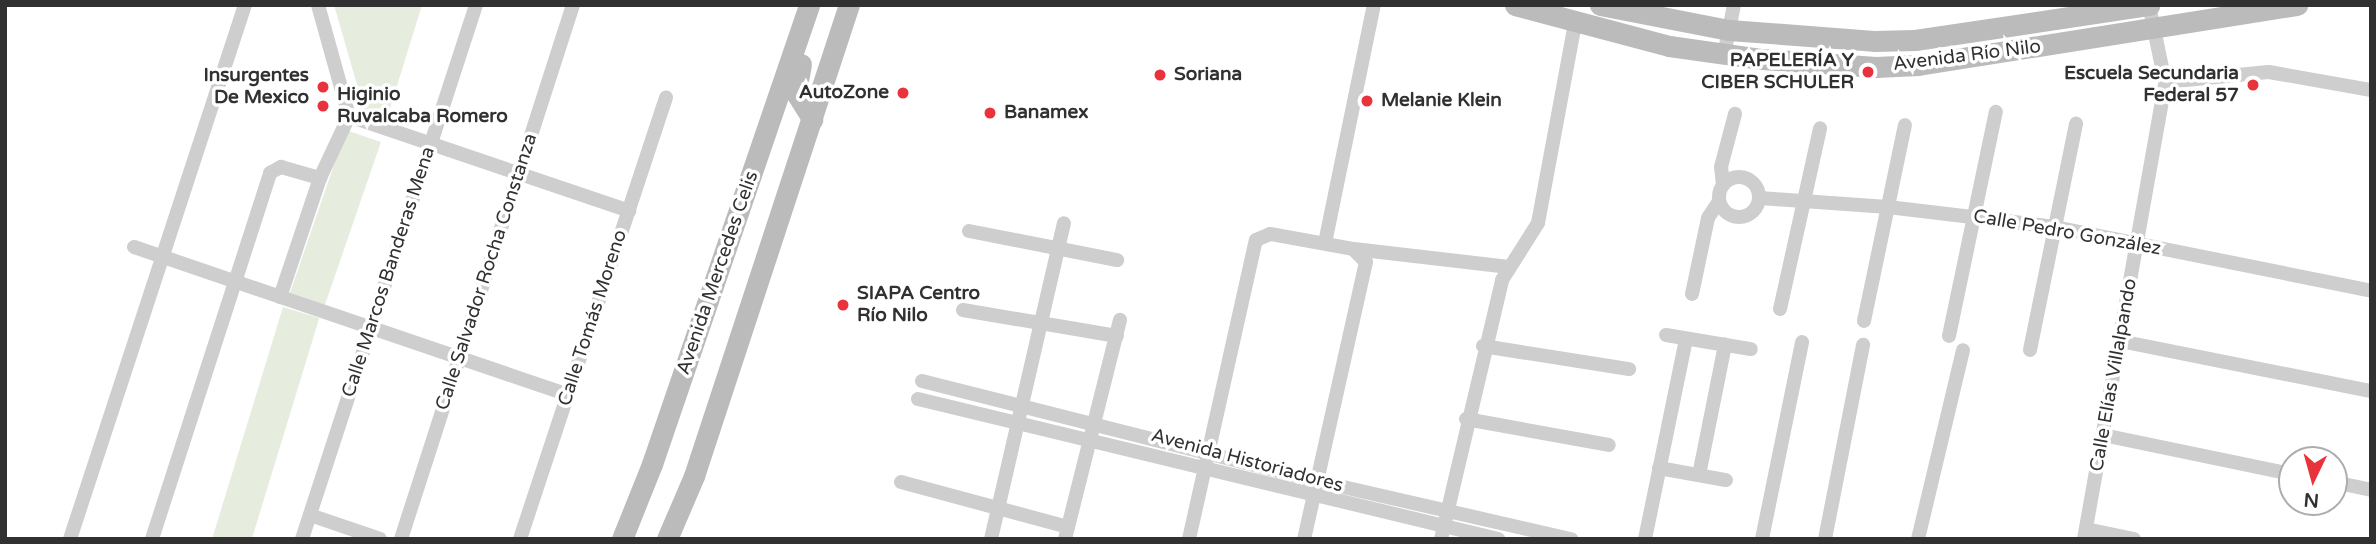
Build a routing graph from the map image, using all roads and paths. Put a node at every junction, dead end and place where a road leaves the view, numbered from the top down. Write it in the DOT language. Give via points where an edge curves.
graph roads {
  1 [pos="245,5"];
  2 [pos="318,5"];
  3 [pos="476,5"];
  4 [pos="573,5"];
  5 [pos="809,5"];
  6 [pos="818,5"];
  7 [pos="849,5"];
  8 [pos="1374,5"];
  9 [pos="1515,5"];
  10 [pos="1600,5"];
  11 [pos="1734,5"];
  12 [pos="2149,5"];
  13 [pos="2297,5"];
  14 [pos="2088,10"];
  15 [pos="1575,23"];
  16 [pos="2154,29"];
  17 [pos="1729,30"];
  18 [pos="2099,38"];
  19 [pos="1724,55"];
  20 [pos="2165,82"];
  21 [pos="2371,90"];
  22 [pos="666,98"];
  23 [pos="1996,112"];
  24 [pos="1735,114"];
  25 [pos="349,116"];
  26 [pos="812,119"];
  27 [pos="2076,124"];
  28 [pos="1905,125"];
  29 [pos="1820,128"];
  30 [pos="430,146"];
  31 [pos="518,175"];
  32 [pos="320,178"];
  33 [pos="1723,185"];
  34 [pos="1760,198"];
  35 [pos="1719,201"];
  36 [pos="1804,201"];
  37 [pos="1888,207"];
  38 [pos="629,211"];
  39 [pos="1972,216"];
  40 [pos="1064,223"];
  41 [pos="2055,228"];
  42 [pos="969,232"];
  43 [pos="1325,243"];
  44 [pos="2137,245"];
  45 [pos="134,247"];
  46 [pos="1353,248"];
  47 [pos="1058,250"];
  48 [pos="164,257"];
  49 [pos="1117,260"];
  50 [pos="1509,267"];
  51 [pos="234,281"];
  52 [pos="2371,291"];
  53 [pos="1692,294"];
  54 [pos="280,297"];
  55 [pos="1780,309"];
  56 [pos="963,310"];
  57 [pos="1120,320"];
  58 [pos="1864,320"];
  59 [pos="1041,323"];
  60 [pos="371,327"];
  61 [pos="1666,335"];
  62 [pos="1949,335"];
  63 [pos="1117,336"];
  64 [pos="1686,339"];
  65 [pos="2120,341"];
  66 [pos="1802,342"];
  67 [pos="1725,345"];
  68 [pos="1863,345"];
  69 [pos="1483,346"];
  70 [pos="1751,349"];
  71 [pos="1963,350"];
  72 [pos="2029,350"];
  73 [pos="459,358"];
  74 [pos="1629,369"];
  75 [pos="922,381"];
  76 [pos="2371,391"];
  77 [pos="568,395"];
  78 [pos="918,399"];
  79 [pos="1022,404"];
  80 [pos="1466,419"];
  81 [pos="1017,421"];
  82 [pos="1094,422"];
  83 [pos="2103,435"];
  84 [pos="1088,439"];
  85 [pos="1609,445"];
  86 [pos="1209,451"];
  87 [pos="1205,468"];
  88 [pos="1659,468"];
  89 [pos="2278,471"];
  90 [pos="1699,475"];
  91 [pos="1726,480"];
  92 [pos="1317,481"];
  93 [pos="901,482"];
  94 [pos="2348,485"];
  95 [pos="2371,490"];
  96 [pos="1313,497"];
  97 [pos="998,510"];
  98 [pos="310,515"];
  99 [pos="1444,525"];
  100 [pos="1066,533"];
  101 [pos="2085,534"];
  102 [pos="70,539"];
  103 [pos="152,539"];
  104 [pos="302,539"];
  105 [pos="380,539"];
  106 [pos="401,539"];
  107 [pos="520,539"];
  108 [pos="622,539"];
  109 [pos="667,539"];
  110 [pos="991,539"];
  111 [pos="1189,539"];
  112 [pos="1304,539"];
  113 [pos="1498,539"];
  114 [pos="1572,539"];
  115 [pos="1645,539"];
  116 [pos="1762,539"];
  117 [pos="1825,539"];
  118 [pos="1918,539"];
  119 [pos="2134,539"];
  1 -- 48 [label="street"];
  2 -- 25 [label="street"];
  3 -- 30 [label="street, Calle Marcos Banderas Mena"];
  4 -- 31 [label="street, Calle Salvador Rocha Constanza"];
  5 -- 108 [label="main road, Avenida Mercedes Celis" via="648,476"];
  6 -- 26 [label="main road" via="796,93"];
  7 -- 26 [label="main road, Avenida Mercedes Celis"];
  8 -- 43 [label="street"];
  9 -- 15 [label="main road, Avenida Río Nilo"];
  10 -- 17 [label="main road, Avenida Río Nilo"];
  11 -- 17 [label="street"];
  12 -- 14 [label="main road, Avenida Río Nilo"];
  12 -- 16 [label="street, Calle Elías Villalpando"];
  13 -- 16 [label="main road, Avenida Río Nilo"];
  14 -- 17 [label="main road, Avenida Río Nilo" via="1915,40"];
  14 -- 18 [label="street"];
  15 -- 19 [label="main road, Avenida Río Nilo"];
  15 -- 50 [label="street" via="1538,223 1525,250"];
  16 -- 18 [label="main road, Avenida Río Nilo"];
  16 -- 20 [label="street, Calle Elías Villalpando"];
  17 -- 19 [label="street"];
  18 -- 19 [label="main road, Avenida Río Nilo" via="1904,66"];
  20 -- 21 [label="street" via="2269,72"];
  20 -- 44 [label="street, Calle Elías Villalpando"];
  22 -- 38 [label="street, Calle Tomás Moreno"];
  23 -- 39 [label="street"];
  24 -- 33 [label="street" via="1721,167"];
  25 -- 30 [label="street"];
  25 -- 32 [label="street"];
  26 -- 109 [label="main road, Avenida Mercedes Celis" via="694,476"];
  27 -- 41 [label="street"];
  28 -- 37 [label="street"];
  29 -- 36 [label="street"];
  30 -- 31 [label="street"];
  30 -- 60 [label="street, Calle Marcos Banderas Mena"];
  31 -- 38 [label="street"];
  31 -- 73 [label="street, Calle Salvador Rocha Constanza"];
  32 -- 51 [label="street" via="281,167 272,170"];
  32 -- 54 [label="street"];
  33 -- 34 [label="street" via="1741,177 1751,181"];
  33 -- 35 [label="street"];
  34 -- 35 [label="street" via="1757,208 1741,218 1731,216"];
  34 -- 36 [label="street, Calle Pedro González"];
  35 -- 53 [label="street" via="1708,218"];
  36 -- 37 [label="street, Calle Pedro González"];
  36 -- 55 [label="street"];
  37 -- 39 [label="street, Calle Pedro González"];
  37 -- 58 [label="street"];
  38 -- 77 [label="street, Calle Tomás Moreno"];
  39 -- 41 [label="street, Calle Pedro González"];
  39 -- 62 [label="street"];
  40 -- 47 [label="street"];
  41 -- 44 [label="street, Calle Pedro González"];
  41 -- 72 [label="street"];
  42 -- 47 [label="street"];
  43 -- 46 [label="street"];
  43 -- 86 [label="street" via="1270,234 1256,240"];
  44 -- 52 [label="street, Calle Pedro González"];
  44 -- 65 [label="street, Calle Elías Villalpando"];
  45 -- 48 [label="street"];
  46 -- 50 [label="street"];
  46 -- 92 [label="street" via="1366,262"];
  47 -- 49 [label="street"];
  47 -- 59 [label="street"];
  48 -- 51 [label="street"];
  48 -- 102 [label="street"];
  50 -- 69 [label="street"];
  51 -- 54 [label="street"];
  51 -- 103 [label="street"];
  54 -- 60 [label="street"];
  56 -- 59 [label="street"];
  57 -- 63 [label="street"];
  59 -- 63 [label="street"];
  59 -- 79 [label="street"];
  60 -- 73 [label="street"];
  60 -- 98 [label="street, Calle Marcos Banderas Mena"];
  61 -- 64 [label="street"];
  63 -- 82 [label="street"];
  64 -- 67 [label="street"];
  64 -- 88 [label="street"];
  65 -- 76 [label="street"];
  65 -- 83 [label="street, Calle Elías Villalpando"];
  66 -- 116 [label="street"];
  67 -- 70 [label="street"];
  67 -- 90 [label="street"];
  68 -- 117 [label="street"];
  69 -- 74 [label="street"];
  69 -- 80 [label="street"];
  71 -- 118 [label="street"];
  73 -- 77 [label="street"];
  73 -- 106 [label="street, Calle Salvador Rocha Constanza"];
  75 -- 79 [label="street, Avenida Historiadores"];
  77 -- 107 [label="street, Calle Tomás Moreno"];
  78 -- 81 [label="street, Avenida Historiadores"];
  79 -- 81 [label="street"];
  79 -- 82 [label="street, Avenida Historiadores"];
  80 -- 85 [label="street"];
  80 -- 99 [label="street"];
  81 -- 84 [label="street, Avenida Historiadores"];
  81 -- 97 [label="street"];
  82 -- 84 [label="street"];
  82 -- 86 [label="street, Avenida Historiadores"];
  83 -- 89 [label="street"];
  83 -- 101 [label="street, Calle Elías Villalpando"];
  84 -- 87 [label="street, Avenida Historiadores"];
  84 -- 100 [label="street"];
  86 -- 87 [label="street"];
  86 -- 92 [label="street, Avenida Historiadores"];
  87 -- 96 [label="street, Avenida Historiadores"];
  87 -- 111 [label="street"];
  88 -- 90 [label="street"];
  88 -- 115 [label="street"];
  90 -- 91 [label="street"];
  92 -- 96 [label="street"];
  92 -- 99 [label="street, Avenida Historiadores"];
  93 -- 97 [label="street"];
  94 -- 95 [label="street"];
  96 -- 99 [label="street, Avenida Historiadores"];
  96 -- 112 [label="street"];
  97 -- 100 [label="street"];
  97 -- 110 [label="street"];
  98 -- 104 [label="street, Calle Marcos Banderas Mena"];
  98 -- 105 [label="street"];
  99 -- 113 [label="street, Avenida Historiadores"];
  99 -- 114 [label="street, Avenida Historiadores"];
  101 -- 119 [label="street"];
}
